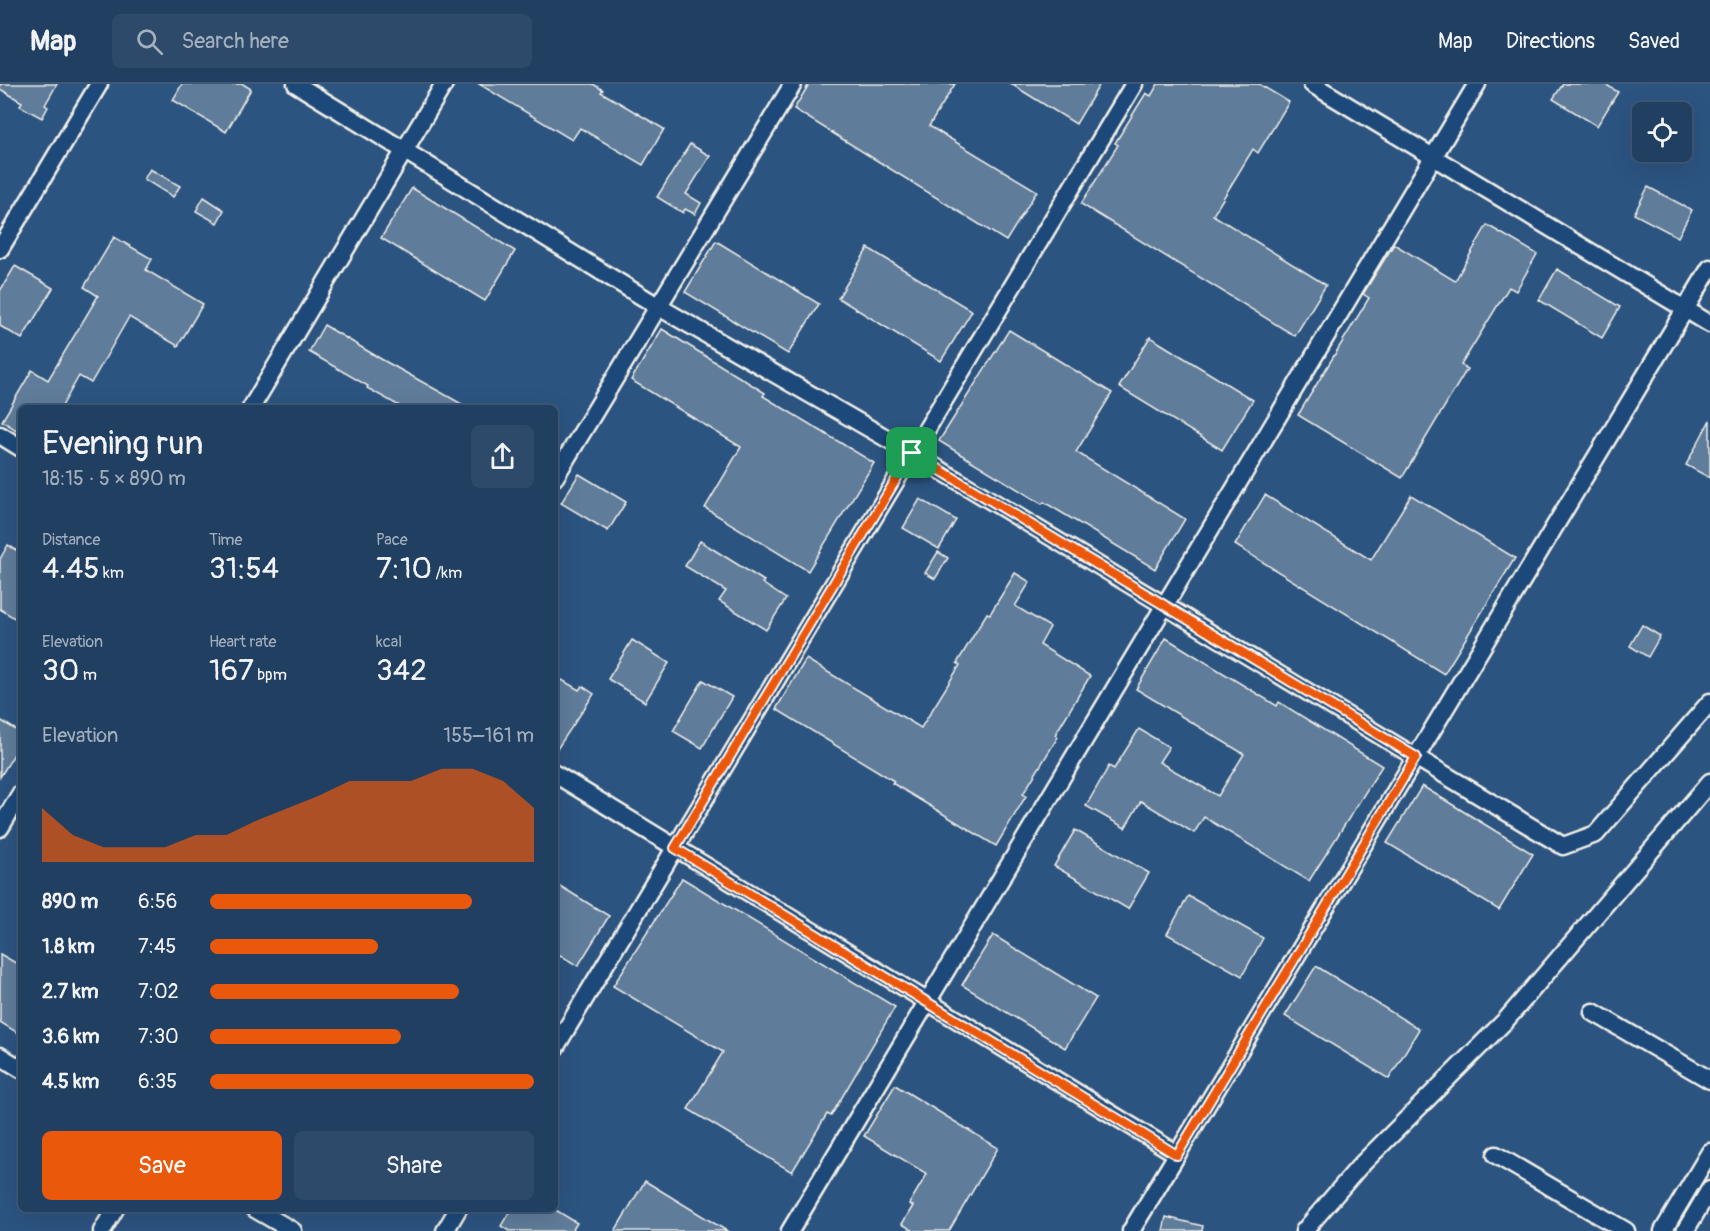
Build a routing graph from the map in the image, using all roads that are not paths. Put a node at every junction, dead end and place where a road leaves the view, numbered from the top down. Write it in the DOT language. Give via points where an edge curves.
graph roads {
  1 [pos="99,84"];
  2 [pos="296,84"];
  3 [pos="444,84"];
  4 [pos="793,84"];
  5 [pos="1134,84"];
  6 [pos="1312,84"];
  7 [pos="1477,84"];
  8 [pos="405,149"];
  9 [pos="1433,157"];
  10 [pos="0,249"];
  11 [pos="1710,268"];
  12 [pos="659,307"];
  13 [pos="1685,309"];
  14 [pos="1710,324"];
  15 [pos="253,405"];
  16 [pos="0,435"];
  17 [pos="18,446"];
  18 [pos="912,453"];
  19 [pos="558,472"];
  20 [pos="1165,604"];
  21 [pos="1710,702"];
  22 [pos="1416,757"];
  23 [pos="558,776"];
  24 [pos="1710,782"];
  25 [pos="18,798"];
  26 [pos="0,828"];
  27 [pos="675,848"];
  28 [pos="926,1001"];
  29 [pos="1593,1012"];
  30 [pos="558,1043"];
  31 [pos="0,1056"];
  32 [pos="18,1067"];
  33 [pos="1710,1080"];
  34 [pos="1710,1152"];
  35 [pos="1177,1155"];
  36 [pos="1496,1155"];
  37 [pos="1710,1189"];
  38 [pos="114,1212"];
  39 [pos="260,1212"];
  40 [pos="456,1212"];
  41 [pos="102,1231"];
  42 [pos="293,1231"];
  43 [pos="445,1231"];
  44 [pos="790,1231"];
  45 [pos="1131,1231"];
  46 [pos="1304,1231"];
  47 [pos="1626,1231"];
  48 [pos="1663,1231"];
  49 [pos="1685,1231"];
  1 -- 10 [label="street"];
  2 -- 8 [label="street"];
  3 -- 8 [label="street"];
  4 -- 12 [label="street"];
  5 -- 18 [label="street"];
  6 -- 9 [label="street"];
  7 -- 9 [label="street"];
  8 -- 12 [label="street"];
  8 -- 15 [label="street"];
  9 -- 13 [label="street"];
  9 -- 20 [label="street"];
  11 -- 13 [label="street"];
  12 -- 18 [label="street"];
  12 -- 19 [label="street"];
  13 -- 14 [label="street"];
  13 -- 22 [label="street"];
  16 -- 17 [label="street"];
  18 -- 20 [label="street"];
  18 -- 27 [label="street"];
  20 -- 22 [label="street"];
  20 -- 28 [label="street"];
  21 -- 22 [label="street" via="1596,834 1563,846"];
  22 -- 35 [label="street"];
  23 -- 27 [label="street"];
  24 -- 46 [label="street" via="1506,1020 1359,1167"];
  25 -- 26 [label="street"];
  27 -- 28 [label="street"];
  27 -- 30 [label="street"];
  28 -- 35 [label="street"];
  28 -- 44 [label="street"];
  29 -- 33 [label="street"];
  31 -- 32 [label="street"];
  34 -- 48 [label="street"];
  35 -- 45 [label="street"];
  36 -- 47 [label="street"];
  37 -- 49 [label="street"];
  38 -- 41 [label="street"];
  39 -- 42 [label="street"];
  40 -- 43 [label="street"];
}
